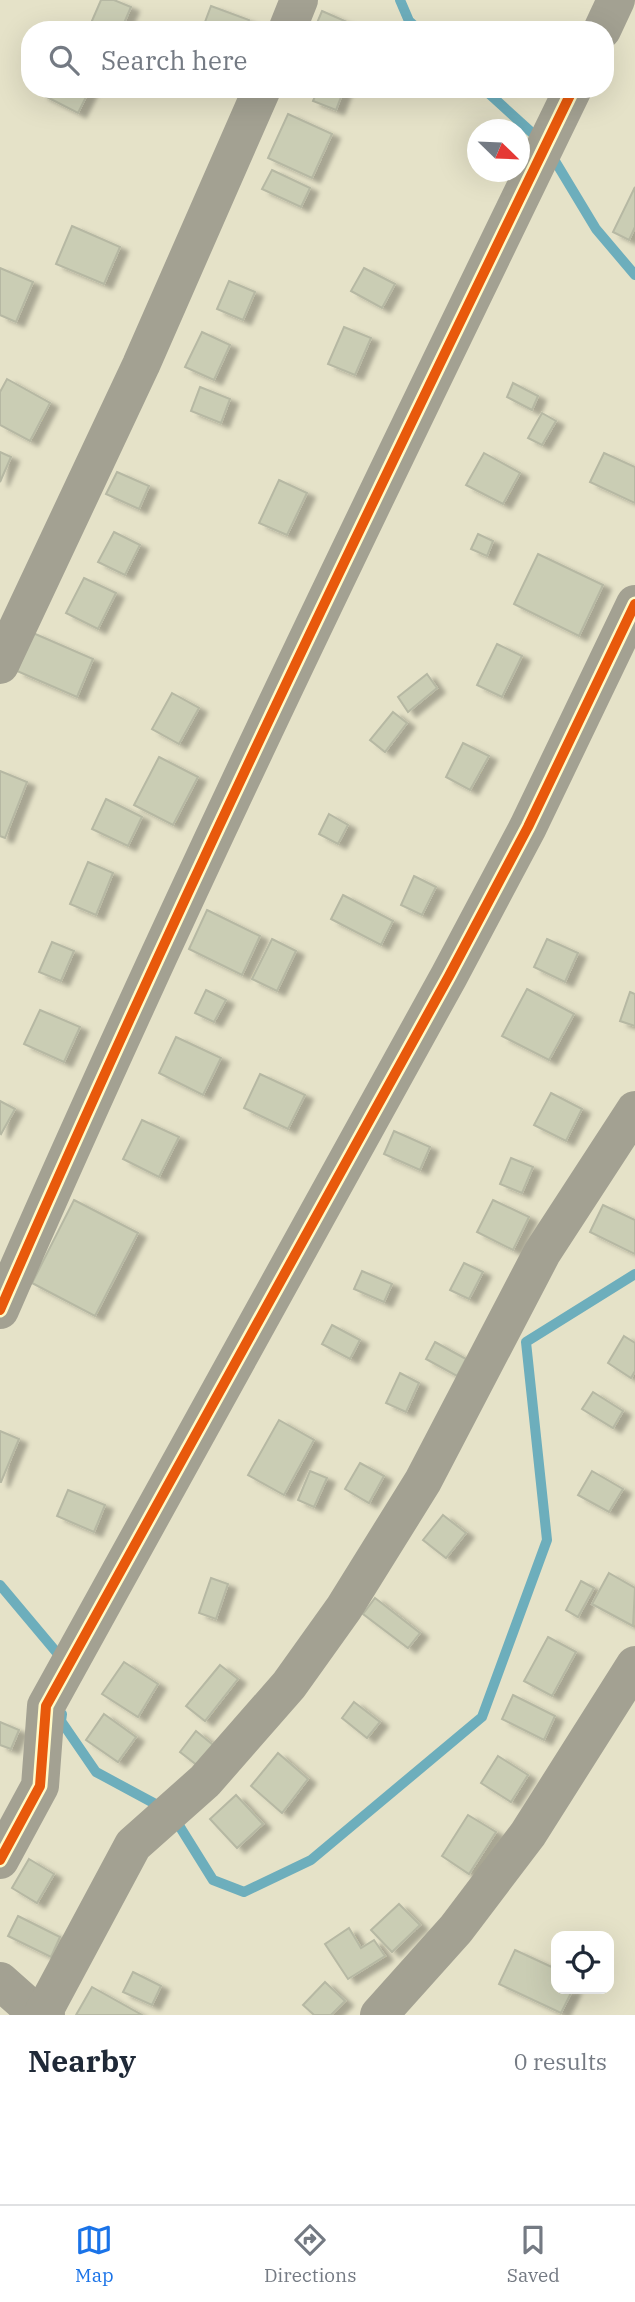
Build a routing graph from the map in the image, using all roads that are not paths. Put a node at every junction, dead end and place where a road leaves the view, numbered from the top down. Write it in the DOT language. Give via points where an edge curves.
graph roads {
  1 [pos="299,0"];
  2 [pos="616,0"];
  3 [pos="291,21"];
  4 [pos="606,21"];
  5 [pos="258,98"];
  6 [pos="569,98"];
  7 [pos="635,604"];
  8 [pos="0,665"];
  9 [pos="635,1110"];
  10 [pos="0,1310"];
  11 [pos="635,1665"];
  12 [pos="0,1860"];
  13 [pos="0,1981"];
  14 [pos="44,2014"];
  15 [pos="379,2015"];
  1 -- 3 [label="street"];
  2 -- 4 [label="street"];
  5 -- 8 [label="street" via="141,365"];
  6 -- 10 [label="street" via="255,753"];
  7 -- 12 [label="street" via="528,827 449,976 46,1706 40,1786"];
  9 -- 14 [label="street" via="542,1253 423,1481 344,1608 289,1685 205,1782 133,1845"];
  11 -- 15 [label="street" via="528,1834 456,1928"];
  13 -- 14 [label="street"];
}
